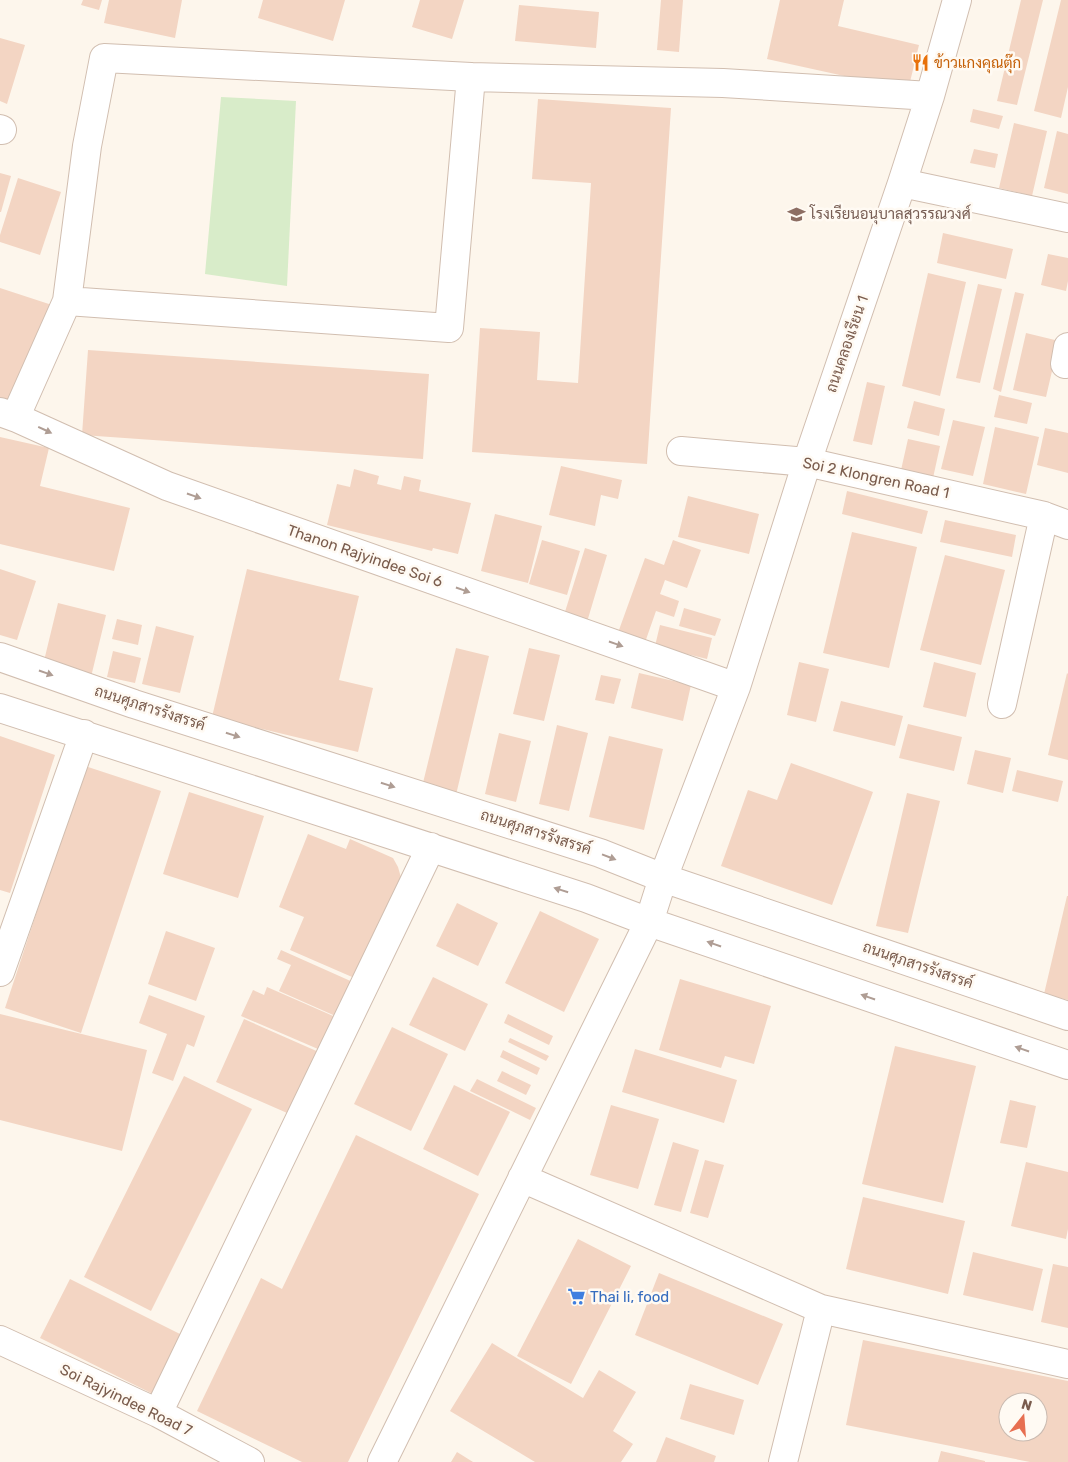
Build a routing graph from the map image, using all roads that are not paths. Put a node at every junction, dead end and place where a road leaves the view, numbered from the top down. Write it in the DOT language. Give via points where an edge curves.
graph roads {
  1 [pos="957,0"];
  2 [pos="471,77"];
  3 [pos="930,96"];
  4 [pos="902,183"];
  5 [pos="1068,218"];
  6 [pos="67,301"];
  7 [pos="9,415"];
  8 [pos="681,451"];
  9 [pos="807,462"];
  10 [pos="1056,521"];
  11 [pos="0,657"];
  12 [pos="736,687"];
  13 [pos="1002,704"];
  14 [pos="0,708"];
  15 [pos="84,734"];
  16 [pos="431,847"];
  17 [pos="663,878"];
  18 [pos="649,922"];
  19 [pos="0,972"];
  20 [pos="1068,1016"];
  21 [pos="1068,1065"];
  22 [pos="522,1178"];
  23 [pos="821,1309"];
  24 [pos="0,1340"];
  25 [pos="1068,1364"];
  26 [pos="158,1413"];
  27 [pos="250,1462"];
  28 [pos="382,1462"];
  29 [pos="783,1462"];
  1 -- 3 [label="street, ถนนคลองเรียน 1"];
  2 -- 3 [label="street" via="723,83"];
  2 -- 6 [label="street" via="104,58 87,146"];
  2 -- 6 [label="street" via="450,328"];
  3 -- 4 [label="street, ถนนคลองเรียน 1"];
  4 -- 5 [label="street"];
  4 -- 9 [label="street, ถนนคลองเรียน 1"];
  6 -- 7 [label="street" via="19,409"];
  7 -- 12 [label="street, Thanon Rajyindee Soi 6, one-way" via="166,486"];
  8 -- 9 [label="street, Soi 2 Klongren Road 1"];
  9 -- 10 [label="street, Soi 2 Klongren Road 1"];
  9 -- 12 [label="street, ถนนคลองเรียน 1"];
  10 -- 13 [label="street"];
  11 -- 17 [label="street, ถนนศุภสารรังสรรค์, one-way" via="134,704 600,853"];
  12 -- 17 [label="street, ถนนคลองเรียน 1"];
  14 -- 15 [label="street"];
  15 -- 16 [label="street"];
  15 -- 19 [label="street"];
  18 -- 16 [label="street, one-way"];
  16 -- 26 [label="street"];
  17 -- 18 [label="street, ถนนคลองเรียน 1"];
  17 -- 20 [label="street, ถนนศุภสารรังสรรค์"];
  21 -- 18 [label="street, one-way"];
  18 -- 22 [label="street, ถนนคลองเรียน 1"];
  22 -- 23 [label="street"];
  22 -- 28 [label="street, ถนนคลองเรียน 1"];
  23 -- 25 [label="street"];
  23 -- 29 [label="street"];
  24 -- 26 [label="street, Soi Rajyindee Road 7"];
  26 -- 27 [label="street, Soi Rajyindee Road 7"];
}
